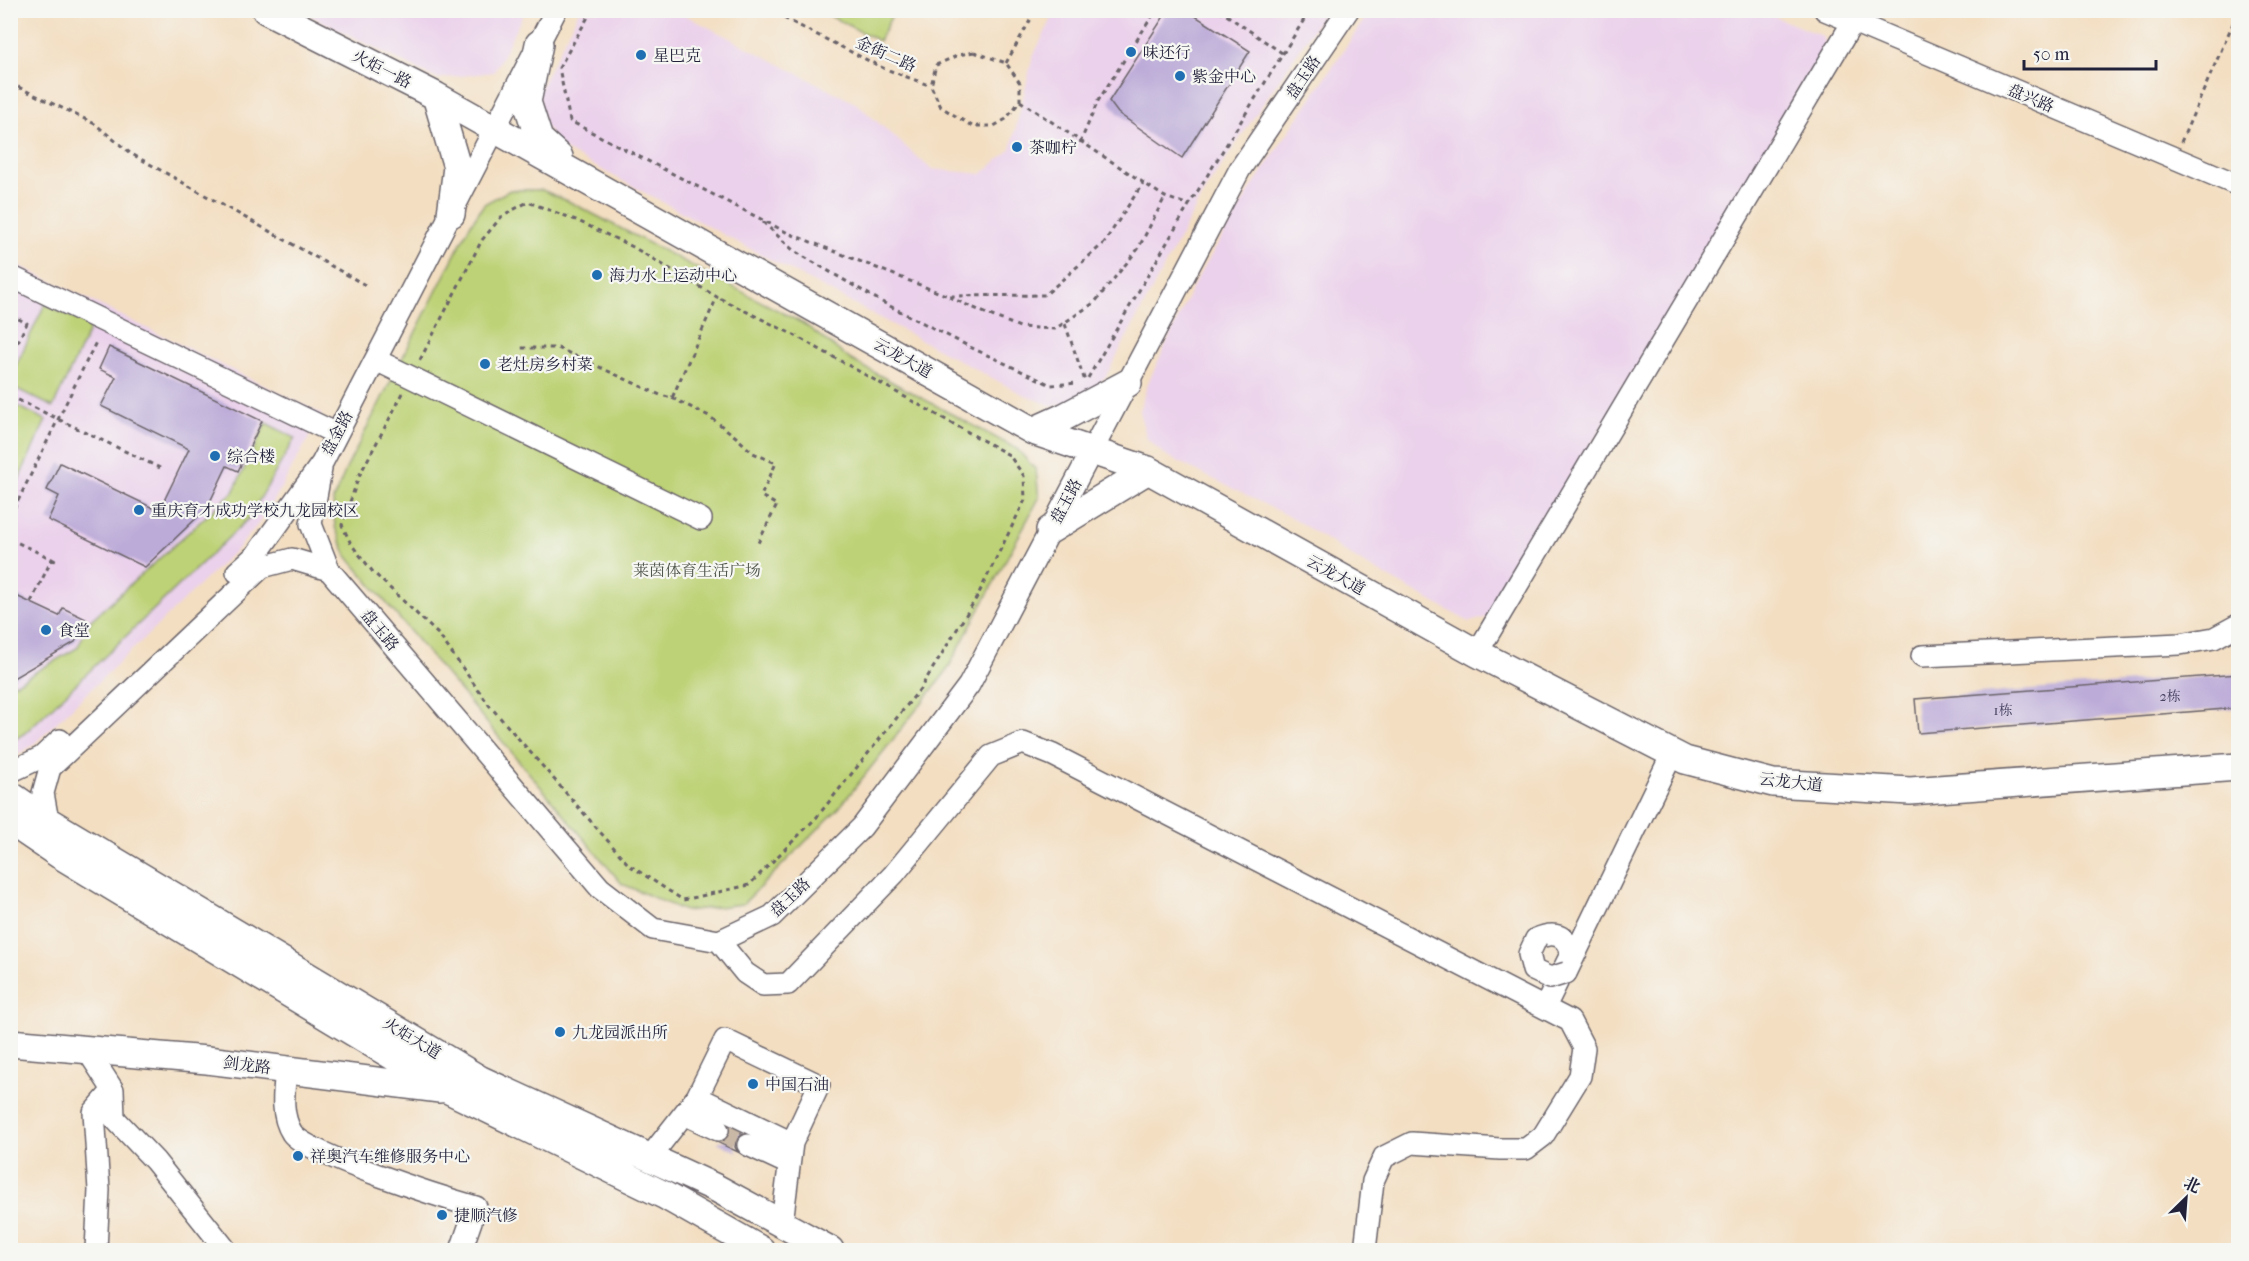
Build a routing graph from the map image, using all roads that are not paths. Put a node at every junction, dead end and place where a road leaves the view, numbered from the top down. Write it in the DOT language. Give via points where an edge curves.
graph roads {
  1 [pos="266,10"];
  2 [pos="556,10"];
  3 [pos="1348,10"];
  4 [pos="1825,10"];
  5 [pos="1857,17"];
  6 [pos="539,44"];
  7 [pos="436,96"];
  8 [pos="495,130"];
  9 [pos="582,178"];
  10 [pos="2238,185"];
  11 [pos="452,214"];
  12 [pos="10,276"];
  13 [pos="376,360"];
  14 [pos="1128,382"];
  15 [pos="1033,431"];
  16 [pos="337,434"];
  17 [pos="1092,452"];
  18 [pos="322,463"];
  19 [pos="1148,470"];
  20 [pos="701,519"];
  21 [pos="1050,530"];
  22 [pos="329,570"];
  23 [pos="2238,625"];
  24 [pos="1477,653"];
  25 [pos="1922,656"];
  26 [pos="1672,754"];
  27 [pos="2238,767"];
  28 [pos="10,772"];
  29 [pos="10,795"];
  30 [pos="10,821"];
  31 [pos="48,821"];
  32 [pos="719,941"];
  33 [pos="1545,1007"];
  34 [pos="10,1043"];
  35 [pos="87,1050"];
  36 [pos="286,1070"];
  37 [pos="481,1080"];
  38 [pos="113,1090"];
  39 [pos="448,1090"];
  40 [pos="697,1097"];
  41 [pos="684,1114"];
  42 [pos="718,1130"];
  43 [pos="792,1143"];
  44 [pos="748,1145"];
  45 [pos="650,1157"];
  46 [pos="789,1164"];
  47 [pos="664,1195"];
  48 [pos="782,1223"];
  49 [pos="828,1248"];
  50 [pos="96,1251"];
  51 [pos="225,1251"];
  52 [pos="461,1251"];
  53 [pos="737,1251"];
  54 [pos="761,1251"];
  55 [pos="1365,1251"];
  1 -- 7 [label="main road, 火炬一路"];
  2 -- 6 [label="street, 盘金路"];
  3 -- 14 [label="street, 盘玉路" via="1240,169"];
  4 -- 5 [label="street, 盘兴路"];
  5 -- 10 [label="street, 盘兴路"];
  5 -- 24 [label="street"];
  6 -- 8 [label="street, 盘金路"];
  6 -- 9 [label="main road" via="527,102 539,139"];
  7 -- 8 [label="main road, 火炬一路"];
  7 -- 11 [label="main road" via="457,167"];
  8 -- 9 [label="main road, 云龙大道"];
  8 -- 11 [label="street, 盘金路"];
  9 -- 15 [label="main road, 云龙大道"];
  11 -- 13 [label="street, 盘金路"];
  12 -- 16 [label="street"];
  13 -- 16 [label="street, 盘金路"];
  13 -- 20 [label="street"];
  14 -- 15 [label="main road"];
  14 -- 17 [label="street, 盘玉路"];
  15 -- 17 [label="main road, 云龙大道"];
  16 -- 18 [label="street, 盘金路"];
  17 -- 19 [label="main road, 云龙大道"];
  17 -- 21 [label="street, 盘玉路"];
  18 -- 22 [label="street" via="311,524"];
  18 -- 28 [label="street, 盘金路" via="256,555 42,757"];
  19 -- 21 [label="main road"];
  19 -- 24 [label="main road, 云龙大道"];
  21 -- 32 [label="street, 盘玉路" via="969,685 862,827 772,916"];
  22 -- 31 [label="street" via="292,559 262,567 50,768 44,793"];
  22 -- 32 [label="street, 盘玉路" via="600,888 653,929"];
  23 -- 25 [label="street" via="2214,638 2180,644"];
  24 -- 26 [label="main road, 云龙大道"];
  26 -- 27 [label="main road, 云龙大道" via="1773,783 1910,791"];
  26 -- 33 [label="street, bridge" via="1566,974 1550,978 1533,970 1529,954 1536,939 1558,936 1565,940 1570,954"];
  29 -- 31 [label="main road, 火炬大道"];
  30 -- 39 [label="main road, 火炬大道"];
  31 -- 37 [label="main road, 火炬大道"];
  32 -- 33 [label="street" via="745,973 763,985 788,984 894,874 991,756 1023,743"];
  33 -- 55 [label="street" via="1570,1021 1584,1048 1580,1076 1543,1136 1526,1149 1412,1143 1384,1157 1373,1181"];
  34 -- 35 [label="main road, 剑龙路"];
  35 -- 36 [label="main road, 剑龙路"];
  35 -- 38 [label="street"];
  36 -- 39 [label="main road, 剑龙路"];
  36 -- 52 [label="street" via="283,1107 293,1134 315,1149 422,1191 476,1207"];
  37 -- 39 [label="main road, 剑龙路"];
  37 -- 45 [label="main road, 火炬大道"];
  38 -- 50 [label="street" via="94,1112 99,1190"];
  38 -- 51 [label="street" via="114,1118 155,1161"];
  39 -- 47 [label="main road, 火炬大道"];
  40 -- 41 [label="street"];
  40 -- 43 [label="street"];
  40 -- 43 [label="street" via="725,1041 819,1085"];
  41 -- 42 [label="street"];
  41 -- 45 [label="street"];
  43 -- 46 [label="street"];
  44 -- 46 [label="street"];
  45 -- 48 [label="main road, 火炬大道"];
  46 -- 48 [label="street"];
  47 -- 53 [label="street"];
  47 -- 54 [label="main road, 火炬大道"];
  48 -- 49 [label="main road, 火炬大道"];
}
